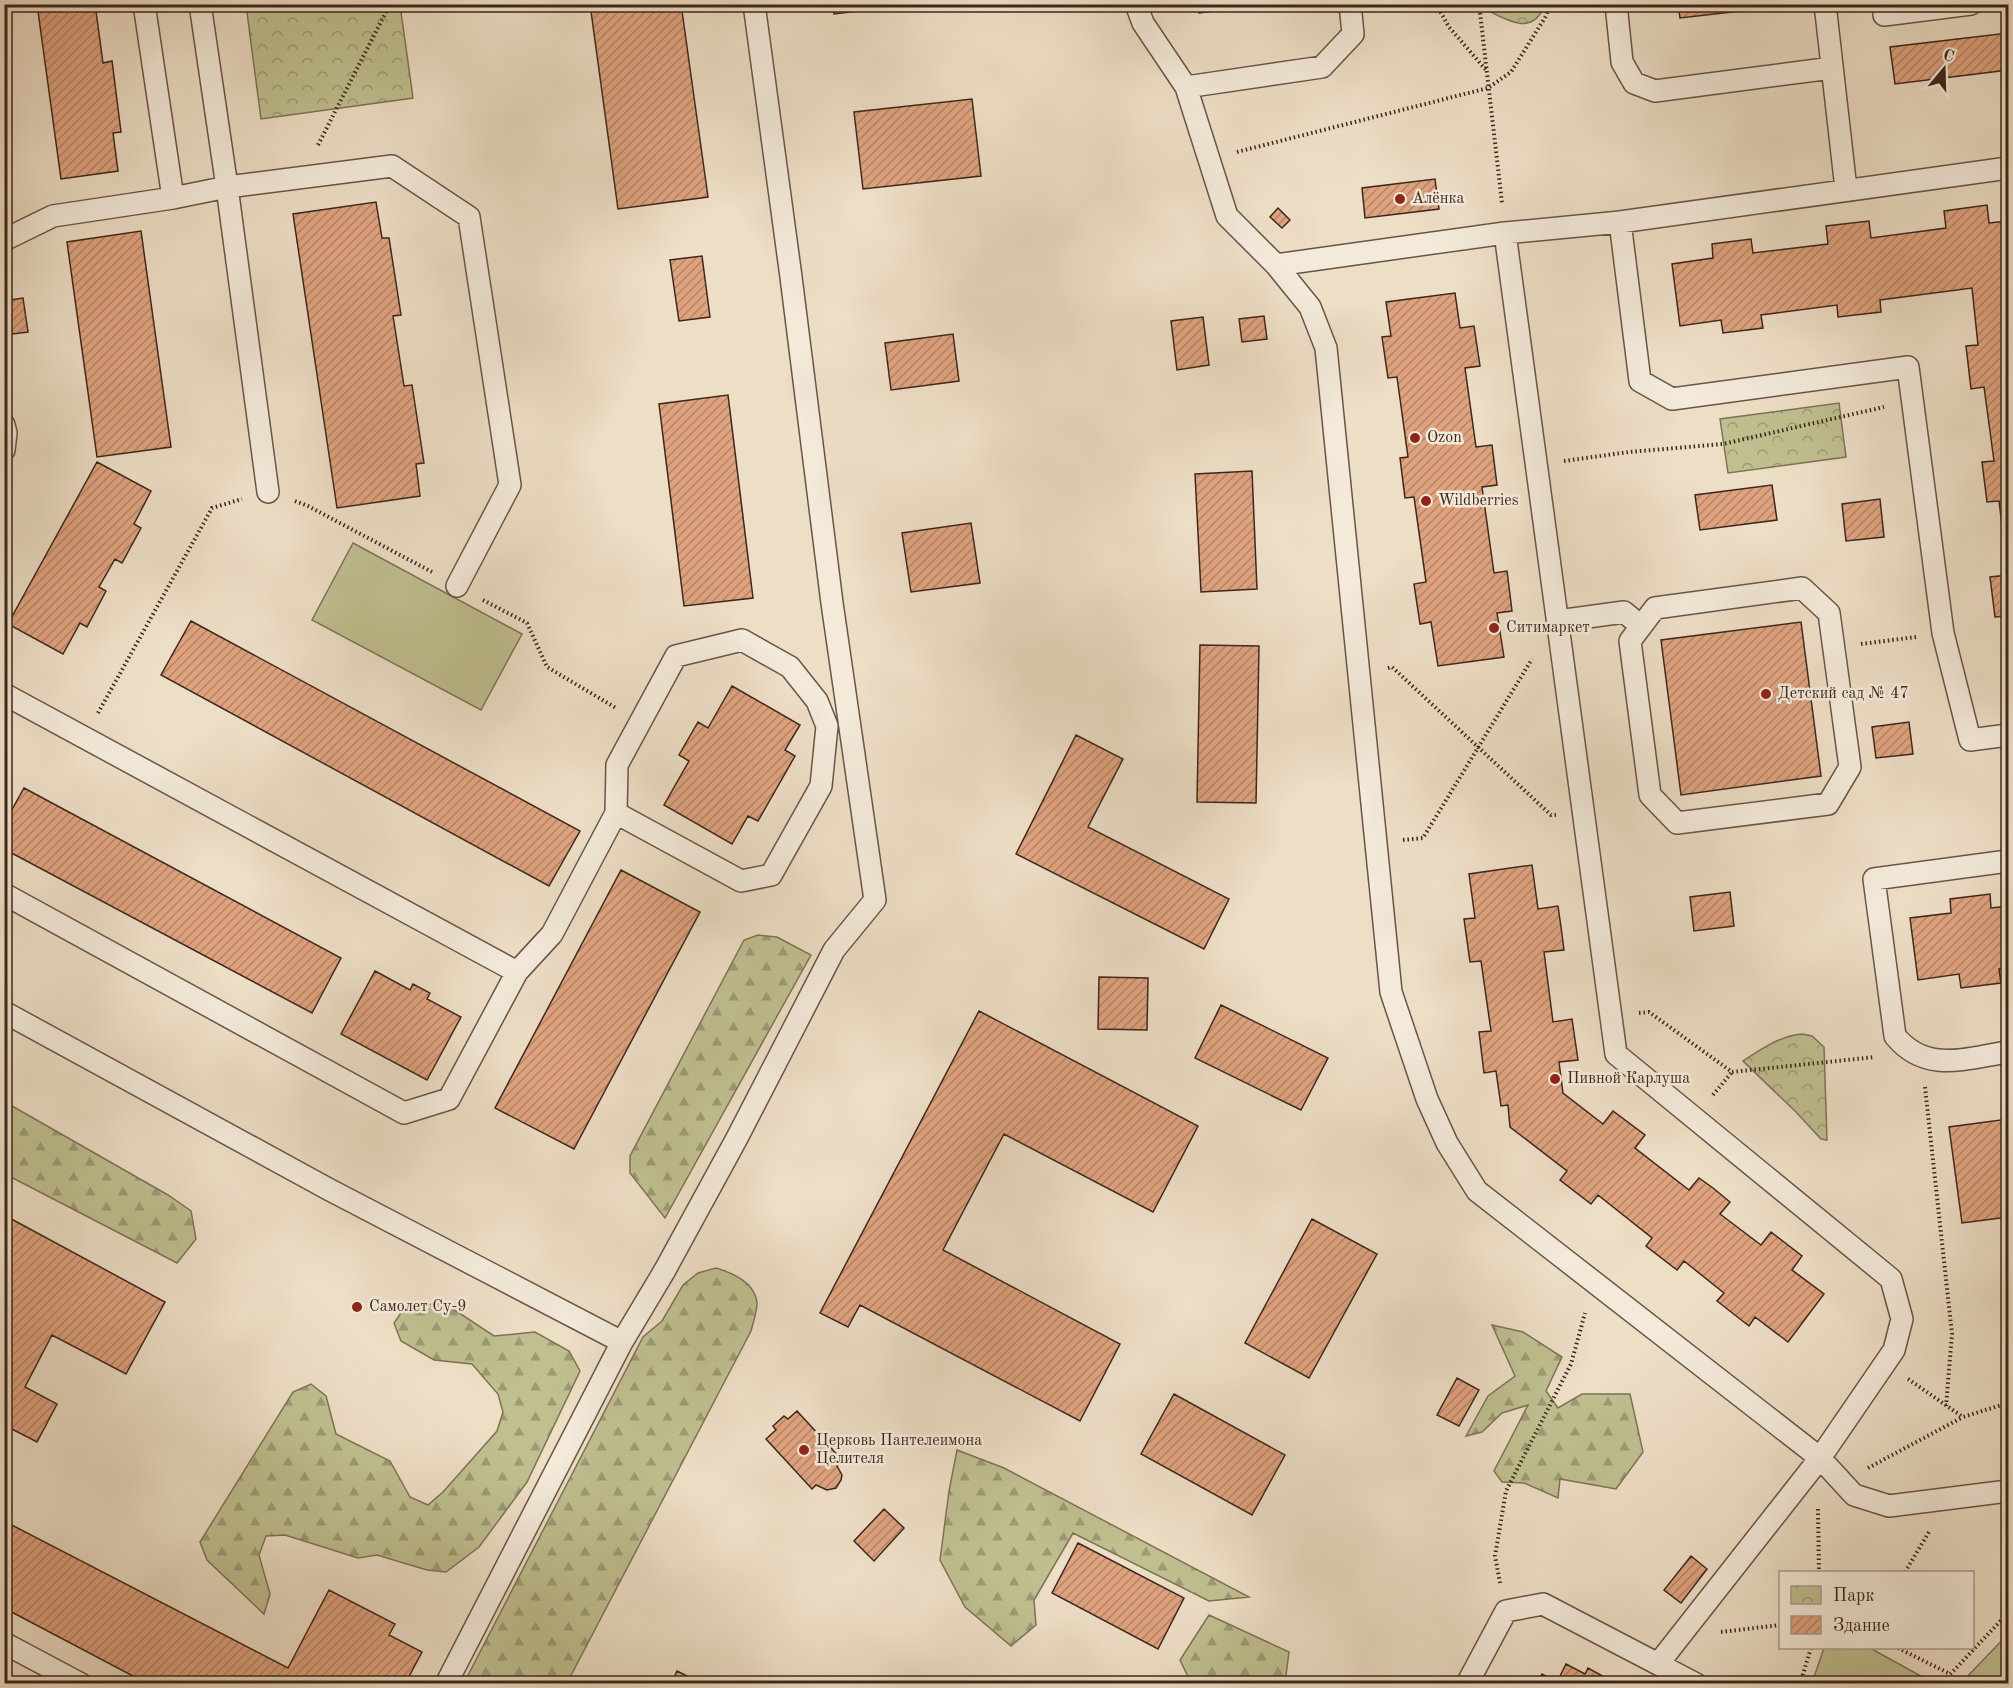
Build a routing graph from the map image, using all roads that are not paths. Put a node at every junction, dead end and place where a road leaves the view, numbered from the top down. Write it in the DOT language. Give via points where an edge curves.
graph roads {
  1 [pos="144,4"];
  2 [pos="200,4"];
  3 [pos="754,4"];
  4 [pos="1136,4"];
  5 [pos="1350,4"];
  6 [pos="1616,4"];
  7 [pos="1825,4"];
  8 [pos="1971,4"];
  9 [pos="1884,15"];
  10 [pos="1832,68"];
  11 [pos="1186,87"];
  12 [pos="2008,168"];
  13 [pos="227,187"];
  14 [pos="1846,189"];
  15 [pos="172,198"];
  16 [pos="1620,222"];
  17 [pos="1505,233"];
  18 [pos="4,240"];
  19 [pos="1276,265"];
  20 [pos="4,425"];
  21 [pos="4,450"];
  22 [pos="268,492"];
  23 [pos="457,586"];
  24 [pos="1558,621"];
  25 [pos="1641,626"];
  26 [pos="4,694"];
  27 [pos="2008,735"];
  28 [pos="616,813"];
  29 [pos="2008,861"];
  30 [pos="4,894"];
  31 [pos="517,972"];
  32 [pos="4,1012"];
  33 [pos="2008,1052"];
  34 [pos="622,1342"];
  35 [pos="1820,1458"];
  36 [pos="2008,1491"];
  37 [pos="4,1643"];
  38 [pos="1658,1664"];
  39 [pos="81,1683"];
  40 [pos="446,1683"];
  41 [pos="1467,1683"];
  42 [pos="1696,1683"];
  1 -- 15 [label="lane"];
  2 -- 13 [label="lane"];
  3 -- 34 [label="lane" via="875,900 834,950 737,1138"];
  4 -- 11 [label="lane" via="1143,23"];
  5 -- 11 [label="lane" via="1353,34 1322,66"];
  6 -- 10 [label="lane" via="1622,62 1634,83 1655,91"];
  7 -- 10 [label="lane"];
  8 -- 9 [label="lane"];
  10 -- 14 [label="lane"];
  11 -- 19 [label="lane" via="1227,216"];
  12 -- 14 [label="lane"];
  13 -- 15 [label="lane"];
  13 -- 22 [label="lane"];
  13 -- 23 [label="lane" via="392,166 469,217 510,485"];
  14 -- 16 [label="lane"];
  15 -- 18 [label="lane" via="53,216"];
  16 -- 17 [label="lane"];
  16 -- 27 [label="lane" via="1640,381 1672,399 1908,367 1943,633 1970,740"];
  17 -- 19 [label="lane"];
  17 -- 24 [label="lane"];
  19 -- 35 [label="lane" via="1310,307 1326,348 1391,992 1427,1099 1447,1143 1477,1191"];
  20 -- 21 [label="lane"];
  24 -- 25 [label="lane" via="1624,612"];
  24 -- 35 [label="lane" via="1616,1054 1891,1279 1902,1319 1894,1350"];
  25 -- 25 [label="lane" via="1630,641 1650,795 1677,823 1828,804 1850,767 1829,613 1803,588 1655,608"];
  26 -- 31 [label="lane"];
  28 -- 28 [label="lane" via="741,881 771,875 821,786 827,726 817,701 790,667 742,639 676,656 617,765"];
  28 -- 31 [label="lane" via="552,933"];
  29 -- 33 [label="lane" via="1874,879 1894,1036 1913,1053 1942,1061"];
  30 -- 31 [label="lane" via="404,1113 449,1099"];
  32 -- 34 [label="lane"];
  34 -- 40 [label="lane"];
  35 -- 36 [label="lane" via="1854,1495 1889,1506"];
  35 -- 38 [label="lane"];
  37 -- 39 [label="lane"];
  38 -- 41 [label="lane" via="1543,1604 1506,1611"];
  38 -- 42 [label="lane"];
}
